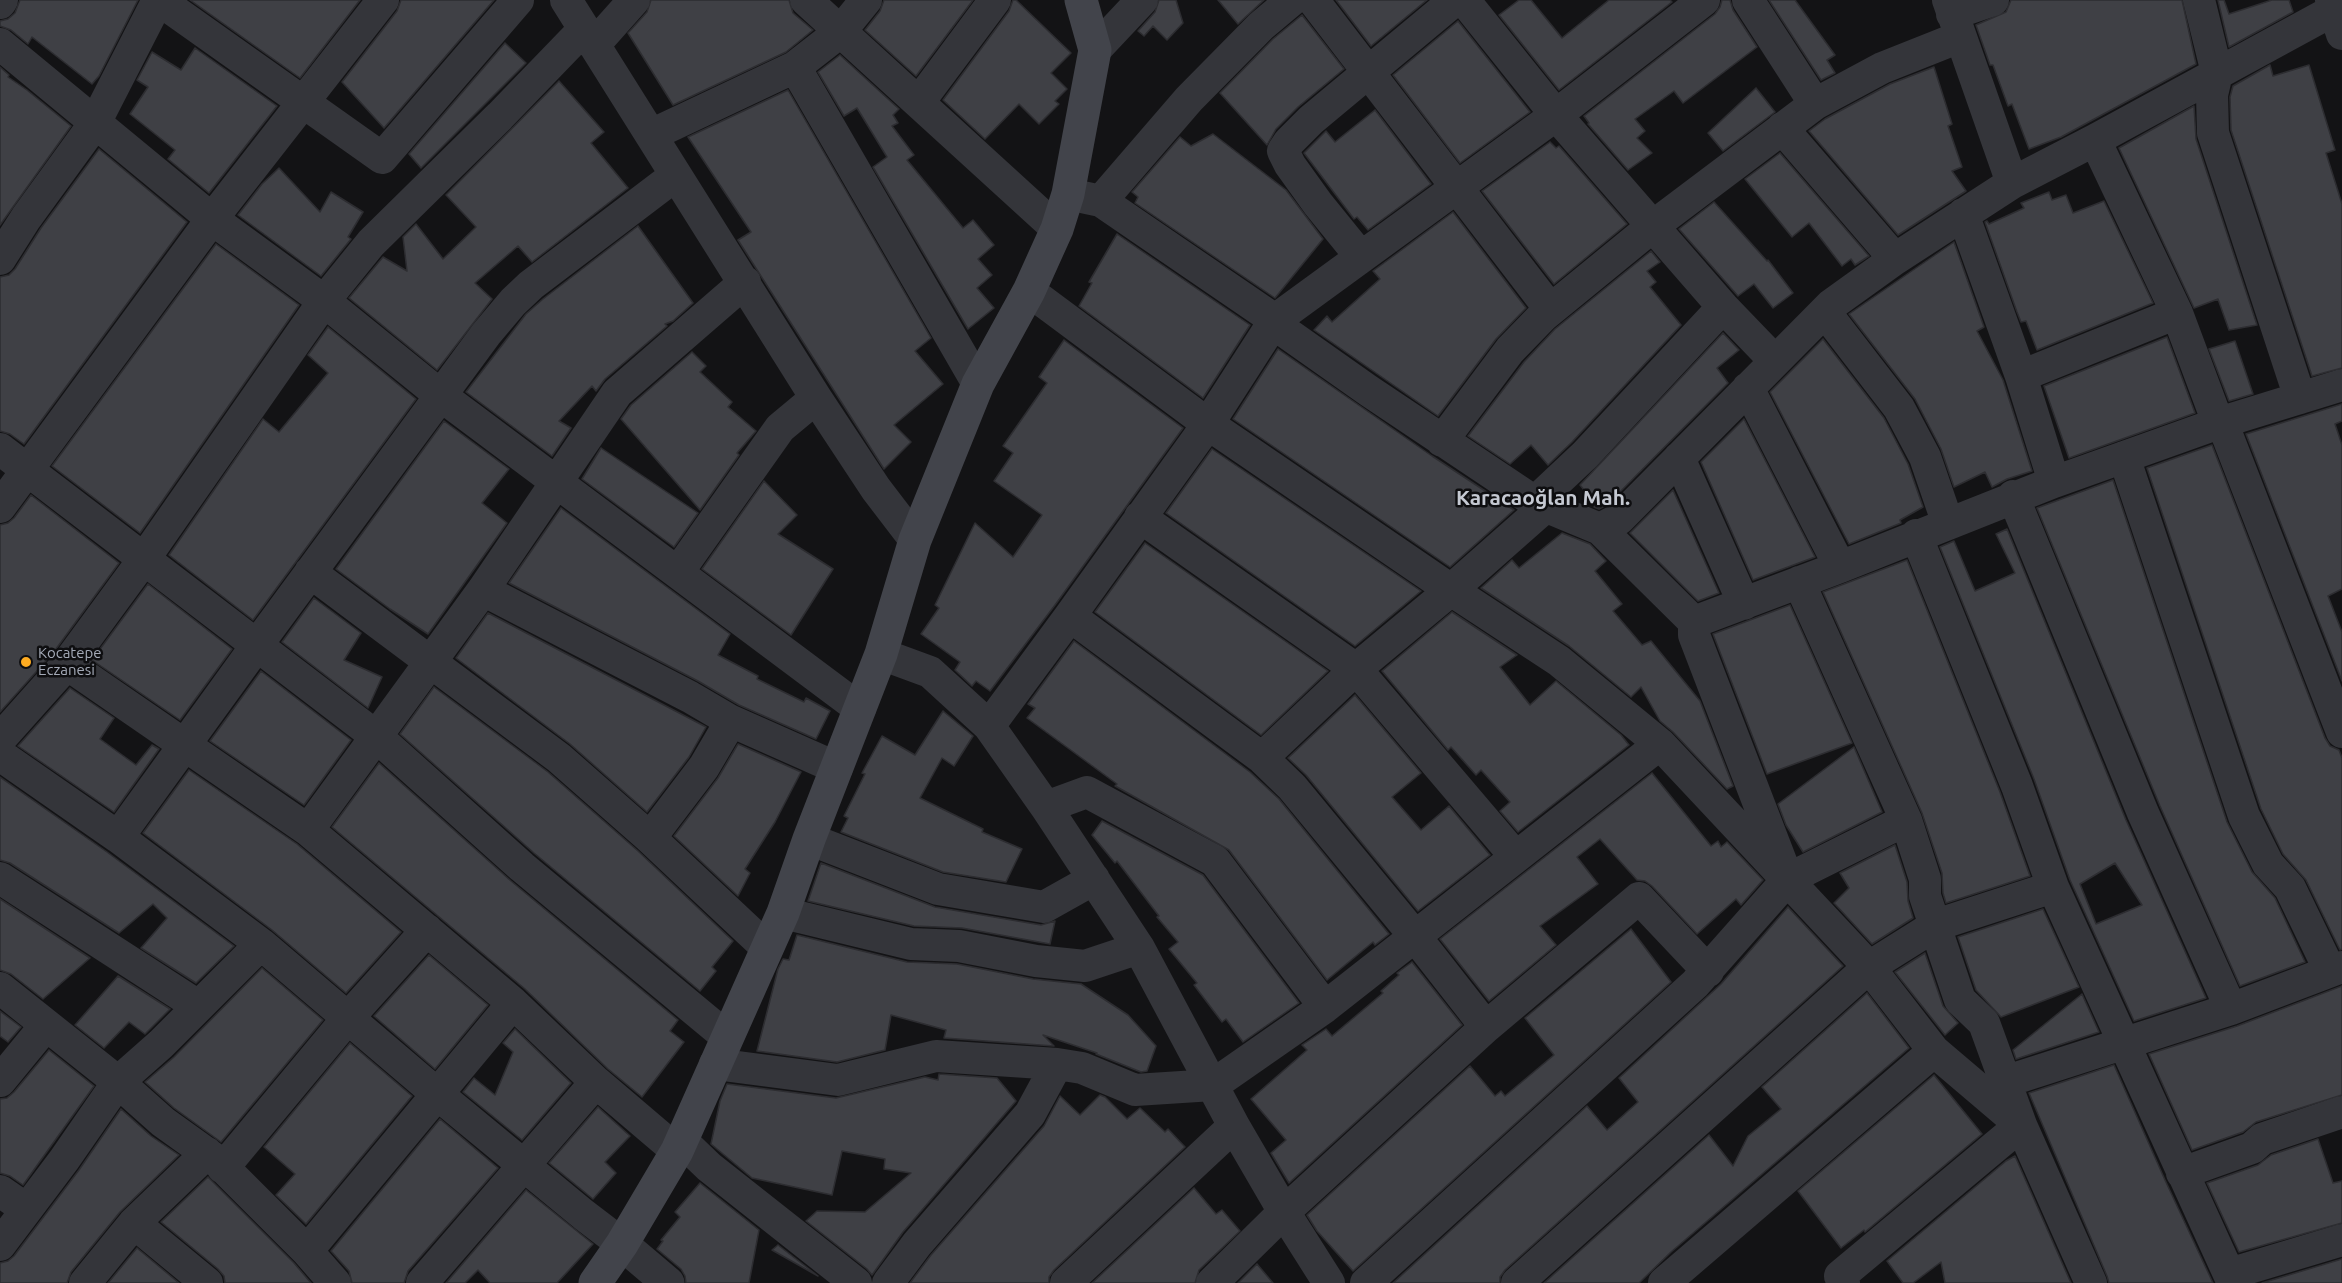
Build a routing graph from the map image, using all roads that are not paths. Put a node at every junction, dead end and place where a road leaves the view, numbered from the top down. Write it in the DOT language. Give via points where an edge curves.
graph roads {
  1 [pos="158,0"];
  2 [pos="383,0"];
  3 [pos="518,0"];
  4 [pos="566,0"];
  5 [pos="634,0"];
  6 [pos="806,0"];
  7 [pos="866,0"];
  8 [pos="995,0"];
  9 [pos="1081,0"];
  10 [pos="1142,0"];
  11 [pos="1292,0"];
  12 [pos="1313,0"];
  13 [pos="1455,0"];
  14 [pos="1464,0"];
  15 [pos="1704,0"];
  16 [pos="1748,0"];
  17 [pos="1993,0"];
  18 [pos="2199,0"];
  19 [pos="2335,15"];
  20 [pos="1953,17"];
  21 [pos="840,32"];
  22 [pos="589,37"];
  23 [pos="0,44"];
  24 [pos="1095,50"];
  25 [pos="795,67"];
  26 [pos="1369,72"];
  27 [pos="2217,73"];
  28 [pos="304,101"];
  29 [pos="919,102"];
  30 [pos="1815,104"];
  31 [pos="1556,115"];
  32 [pos="95,123"];
  33 [pos="1782,128"];
  34 [pos="651,135"];
  35 [pos="2095,140"];
  36 [pos="676,175"];
  37 [pos="2012,183"];
  38 [pos="1457,187"];
  39 [pos="1068,194"];
  40 [pos="1101,201"];
  41 [pos="1963,214"];
  42 [pos="212,219"];
  43 [pos="1653,226"];
  44 [pos="1057,229"];
  45 [pos="1361,257"];
  46 [pos="0,259"];
  47 [pos="1895,259"];
  48 [pos="745,282"];
  49 [pos="1029,291"];
  50 [pos="324,301"];
  51 [pos="1723,307"];
  52 [pos="1550,309"];
  53 [pos="1824,312"];
  54 [pos="2176,314"];
  55 [pos="1275,321"];
  56 [pos="1775,361"];
  57 [pos="2021,376"];
  58 [pos="978,384"];
  59 [pos="2342,386"];
  60 [pos="1748,388"];
  61 [pos="440,395"];
  62 [pos="816,398"];
  63 [pos="2300,398"];
  64 [pos="2220,423"];
  65 [pos="1208,424"];
  66 [pos="1442,441"];
  67 [pos="0,449"];
  68 [pos="1679,458"];
  69 [pos="2124,458"];
  70 [pos="28,470"];
  71 [pos="557,482"];
  72 [pos="2054,482"];
  73 [pos="2013,496"];
  74 [pos="1540,504"];
  75 [pos="0,507"];
  76 [pos="1140,517"];
  77 [pos="1948,524"];
  78 [pos="1600,529"];
  79 [pos="1916,535"];
  80 [pos="915,540"];
  81 [pos="144,559"];
  82 [pos="1840,567"];
  83 [pos="310,572"];
  84 [pos="678,572"];
  85 [pos="1800,582"];
  86 [pos="483,590"];
  87 [pos="1451,590"];
  88 [pos="1744,604"];
  89 [pos="1070,616"];
  90 [pos="1694,622"];
  91 [pos="257,645"];
  92 [pos="881,654"];
  93 [pos="432,662"];
  94 [pos="67,664"];
  95 [pos="1356,669"];
  96 [pos="860,709"];
  97 [pos="731,721"];
  98 [pos="988,726"];
  99 [pos="2342,732"];
  100 [pos="377,737"];
  101 [pos="0,739"];
  102 [pos="1660,744"];
  103 [pos="185,745"];
  104 [pos="0,755"];
  105 [pos="1262,758"];
  106 [pos="837,768"];
  107 [pos="1046,807"];
  108 [pos="1906,820"];
  109 [pos="308,830"];
  110 [pos="118,837"];
  111 [pos="650,838"];
  112 [pos="809,839"];
  113 [pos="1515,856"];
  114 [pos="0,878"];
  115 [pos="1094,879"];
  116 [pos="1788,879"];
  117 [pos="2053,886"];
  118 [pos="783,913"];
  119 [pos="1936,925"];
  120 [pos="427,930"];
  121 [pos="1414,935"];
  122 [pos="261,944"];
  123 [pos="766,947"];
  124 [pos="1139,948"];
  125 [pos="1869,967"];
  126 [pos="2336,969"];
  127 [pos="1708,970"];
  128 [pos="0,988"];
  129 [pos="513,1003"];
  130 [pos="198,1006"];
  131 [pos="1325,1007"];
  132 [pos="2231,1009"];
  133 [pos="347,1019"];
  134 [pos="46,1025"];
  135 [pos="1486,1028"];
  136 [pos="2124,1043"];
  137 [pos="721,1051"];
  138 [pos="1934,1051"];
  139 [pos="1057,1064"];
  140 [pos="0,1081"];
  141 [pos="118,1082"];
  142 [pos="596,1082"];
  143 [pos="2004,1082"];
  144 [pos="1213,1085"];
  145 [pos="436,1093"];
  146 [pos="2342,1112"];
  147 [pos="2020,1125"];
  148 [pos="1234,1126"];
  149 [pos="679,1146"];
  150 [pos="215,1160"];
  151 [pos="524,1166"];
  152 [pos="2182,1173"];
  153 [pos="0,1191"];
  154 [pos="26,1209"];
  155 [pos="1284,1212"];
  156 [pos="134,1223"];
  157 [pos="2342,1240"];
  158 [pos="622,1244"];
  159 [pos="0,1245"];
  160 [pos="307,1251"];
  161 [pos="2231,1279"];
  162 [pos="85,1283"];
  163 [pos="207,1283"];
  164 [pos="335,1283"];
  165 [pos="422,1283"];
  166 [pos="596,1283"];
  167 [pos="668,1283"];
  168 [pos="856,1283"];
  169 [pos="888,1283"];
  170 [pos="1066,1283"];
  171 [pos="1212,1283"];
  172 [pos="1329,1283"];
  173 [pos="1366,1283"];
  174 [pos="1517,1283"];
  175 [pos="1664,1283"];
  176 [pos="1844,1283"];
  177 [pos="2091,1283"];
  1 -- 28 [label="street"];
  1 -- 32 [label="street"];
  2 -- 28 [label="street"];
  3 -- 28 [label="street" via="382,158"];
  4 -- 22 [label="street"];
  5 -- 22 [label="street"];
  6 -- 21 [label="street"];
  7 -- 21 [label="street"];
  8 -- 29 [label="street"];
  9 -- 24 [label="main road"];
  10 -- 24 [label="street"];
  11 -- 40 [label="street" via="1189,99"];
  12 -- 26 [label="street"];
  13 -- 26 [label="street"];
  14 -- 31 [label="street"];
  15 -- 31 [label="street"];
  16 -- 30 [label="street"];
  17 -- 20 [label="street"];
  18 -- 27 [label="street"];
  19 -- 27 [label="street"];
  20 -- 30 [label="street" via="1882,68"];
  20 -- 37 [label="street"];
  21 -- 25 [label="street"];
  21 -- 29 [label="street"];
  22 -- 34 [label="street"];
  22 -- 50 [label="street" via="370,243"];
  23 -- 32 [label="street"];
  24 -- 39 [label="main road"];
  25 -- 34 [label="street"];
  25 -- 58 [label="street"];
  26 -- 38 [label="street"];
  26 -- 45 [label="street" via="1311,120 1283,151 1318,204"];
  27 -- 35 [label="street"];
  27 -- 63 [label="street" via="2212,95 2213,133"];
  28 -- 42 [label="street"];
  29 -- 44 [label="street"];
  30 -- 33 [label="street"];
  31 -- 38 [label="street"];
  31 -- 43 [label="street"];
  32 -- 42 [label="street"];
  32 -- 46 [label="street"];
  33 -- 43 [label="street"];
  33 -- 47 [label="street"];
  34 -- 36 [label="street"];
  35 -- 37 [label="street"];
  35 -- 54 [label="street"];
  36 -- 48 [label="street"];
  36 -- 61 [label="street" via="531,285 486,334"];
  37 -- 41 [label="street"];
  38 -- 45 [label="street"];
  38 -- 52 [label="street"];
  39 -- 40 [label="street"];
  39 -- 44 [label="main road"];
  40 -- 55 [label="street"];
  41 -- 47 [label="street"];
  41 -- 57 [label="street"];
  42 -- 50 [label="street"];
  42 -- 70 [label="street"];
  43 -- 51 [label="street"];
  43 -- 52 [label="street"];
  44 -- 49 [label="main road"];
  45 -- 55 [label="street"];
  47 -- 53 [label="street"];
  48 -- 62 [label="street"];
  48 -- 71 [label="street" via="617,393"];
  49 -- 58 [label="main road"];
  49 -- 65 [label="street"];
  50 -- 61 [label="street"];
  50 -- 81 [label="street"];
  51 -- 56 [label="street"];
  51 -- 74 [label="street"];
  52 -- 66 [label="street" via="1510,350"];
  53 -- 56 [label="street"];
  53 -- 77 [label="street" via="1899,408 1925,457"];
  54 -- 57 [label="street"];
  54 -- 64 [label="street"];
  55 -- 65 [label="street"];
  55 -- 66 [label="street"];
  56 -- 60 [label="street"];
  57 -- 72 [label="street"];
  58 -- 80 [label="main road"];
  59 -- 63 [label="street"];
  60 -- 68 [label="street"];
  60 -- 82 [label="street"];
  61 -- 71 [label="street"];
  61 -- 83 [label="street"];
  62 -- 80 [label="street"];
  62 -- 84 [label="street" via="780,428"];
  63 -- 64 [label="street"];
  64 -- 69 [label="street"];
  64 -- 99 [label="street"];
  65 -- 76 [label="street"];
  65 -- 87 [label="street"];
  66 -- 74 [label="street"];
  67 -- 70 [label="street"];
  68 -- 78 [label="street" via="1619,519"];
  68 -- 88 [label="street"];
  69 -- 72 [label="street"];
  69 -- 126 [label="street" via="2244,816 2268,864 2290,888"];
  70 -- 75 [label="street"];
  70 -- 81 [label="street"];
  71 -- 84 [label="street"];
  71 -- 86 [label="street"];
  72 -- 73 [label="street"];
  73 -- 77 [label="street"];
  73 -- 132 [label="street" via="2143,813"];
  74 -- 78 [label="street"];
  74 -- 87 [label="street"];
  76 -- 89 [label="street"];
  76 -- 95 [label="street"];
  77 -- 79 [label="street"];
  78 -- 90 [label="street"];
  79 -- 82 [label="street"];
  79 -- 117 [label="street"];
  80 -- 92 [label="main road"];
  81 -- 91 [label="street"];
  81 -- 94 [label="street"];
  82 -- 85 [label="street"];
  83 -- 91 [label="street"];
  83 -- 93 [label="street"];
  84 -- 96 [label="street"];
  85 -- 88 [label="street"];
  85 -- 108 [label="street"];
  86 -- 93 [label="street"];
  86 -- 97 [label="street"];
  87 -- 95 [label="street"];
  87 -- 102 [label="street" via="1559,661"];
  88 -- 90 [label="street"];
  89 -- 98 [label="street"];
  89 -- 105 [label="street"];
  90 -- 116 [label="street" via="1694,635"];
  91 -- 100 [label="street"];
  91 -- 103 [label="street"];
  92 -- 96 [label="main road"];
  92 -- 98 [label="street" via="930,672"];
  93 -- 100 [label="street"];
  93 -- 111 [label="street" via="559,758"];
  94 -- 101 [label="street"];
  94 -- 103 [label="street"];
  95 -- 105 [label="street"];
  95 -- 113 [label="street"];
  96 -- 106 [label="main road"];
  97 -- 106 [label="street"];
  97 -- 111 [label="street" via="704,767"];
  98 -- 107 [label="street"];
  100 -- 109 [label="street"];
  100 -- 137 [label="street"];
  102 -- 113 [label="street"];
  102 -- 116 [label="street"];
  103 -- 109 [label="street"];
  103 -- 110 [label="street"];
  104 -- 110 [label="street"];
  105 -- 121 [label="street" via="1292,787"];
  106 -- 112 [label="main road"];
  107 -- 115 [label="street"];
  107 -- 131 [label="street" via="1088,792 1215,861"];
  108 -- 116 [label="street"];
  108 -- 119 [label="street"];
  109 -- 120 [label="street"];
  110 -- 122 [label="street"];
  111 -- 123 [label="street"];
  112 -- 115 [label="street" via="938,889 1044,907"];
  112 -- 118 [label="main road"];
  113 -- 121 [label="street"];
  114 -- 130 [label="street"];
  115 -- 124 [label="street"];
  116 -- 125 [label="street"];
  116 -- 127 [label="street"];
  117 -- 119 [label="street"];
  117 -- 136 [label="street"];
  118 -- 123 [label="main road"];
  118 -- 124 [label="street" via="911,944 959,946 1085,966"];
  119 -- 125 [label="street"];
  119 -- 143 [label="street" via="1960,1000 1984,1023"];
  120 -- 129 [label="street"];
  120 -- 133 [label="street"];
  121 -- 131 [label="street"];
  121 -- 135 [label="street"];
  122 -- 130 [label="street"];
  122 -- 133 [label="street"];
  123 -- 137 [label="main road"];
  124 -- 144 [label="street"];
  125 -- 138 [label="street"];
  125 -- 174 [label="street"];
  126 -- 132 [label="street"];
  127 -- 135 [label="street" via="1639,898"];
  127 -- 173 [label="street" via="1564,1106"];
  128 -- 134 [label="street"];
  129 -- 142 [label="street"];
  129 -- 145 [label="street"];
  130 -- 141 [label="street"];
  131 -- 144 [label="street"];
  132 -- 136 [label="street"];
  133 -- 145 [label="street"];
  133 -- 150 [label="street"];
  134 -- 140 [label="street"];
  134 -- 141 [label="street"];
  135 -- 155 [label="street"];
  136 -- 143 [label="street"];
  136 -- 152 [label="street"];
  137 -- 139 [label="street" via="838,1080 936,1056"];
  137 -- 149 [label="main road"];
  138 -- 147 [label="street"];
  138 -- 175 [label="street"];
  139 -- 144 [label="street" via="1082,1068 1135,1090"];
  139 -- 169 [label="street" via="1030,1114"];
  141 -- 150 [label="street"];
  141 -- 154 [label="street"];
  142 -- 149 [label="street"];
  142 -- 151 [label="street"];
  143 -- 147 [label="street"];
  144 -- 148 [label="street"];
  145 -- 151 [label="street"];
  145 -- 160 [label="street"];
  146 -- 152 [label="street" via="2262,1139 2252,1148"];
  147 -- 176 [label="street" via="1840,1276"];
  147 -- 177 [label="street"];
  148 -- 155 [label="street"];
  148 -- 170 [label="street"];
  149 -- 158 [label="main road"];
  149 -- 168 [label="street"];
  150 -- 156 [label="street"];
  150 -- 160 [label="street"];
  151 -- 158 [label="street"];
  151 -- 165 [label="street"];
  152 -- 161 [label="street"];
  153 -- 154 [label="street"];
  154 -- 159 [label="street"];
  155 -- 171 [label="street"];
  155 -- 172 [label="street"];
  156 -- 162 [label="street"];
  156 -- 163 [label="street"];
  157 -- 161 [label="street"];
  158 -- 166 [label="main road"];
  158 -- 167 [label="street"];
  160 -- 164 [label="street"];
}
